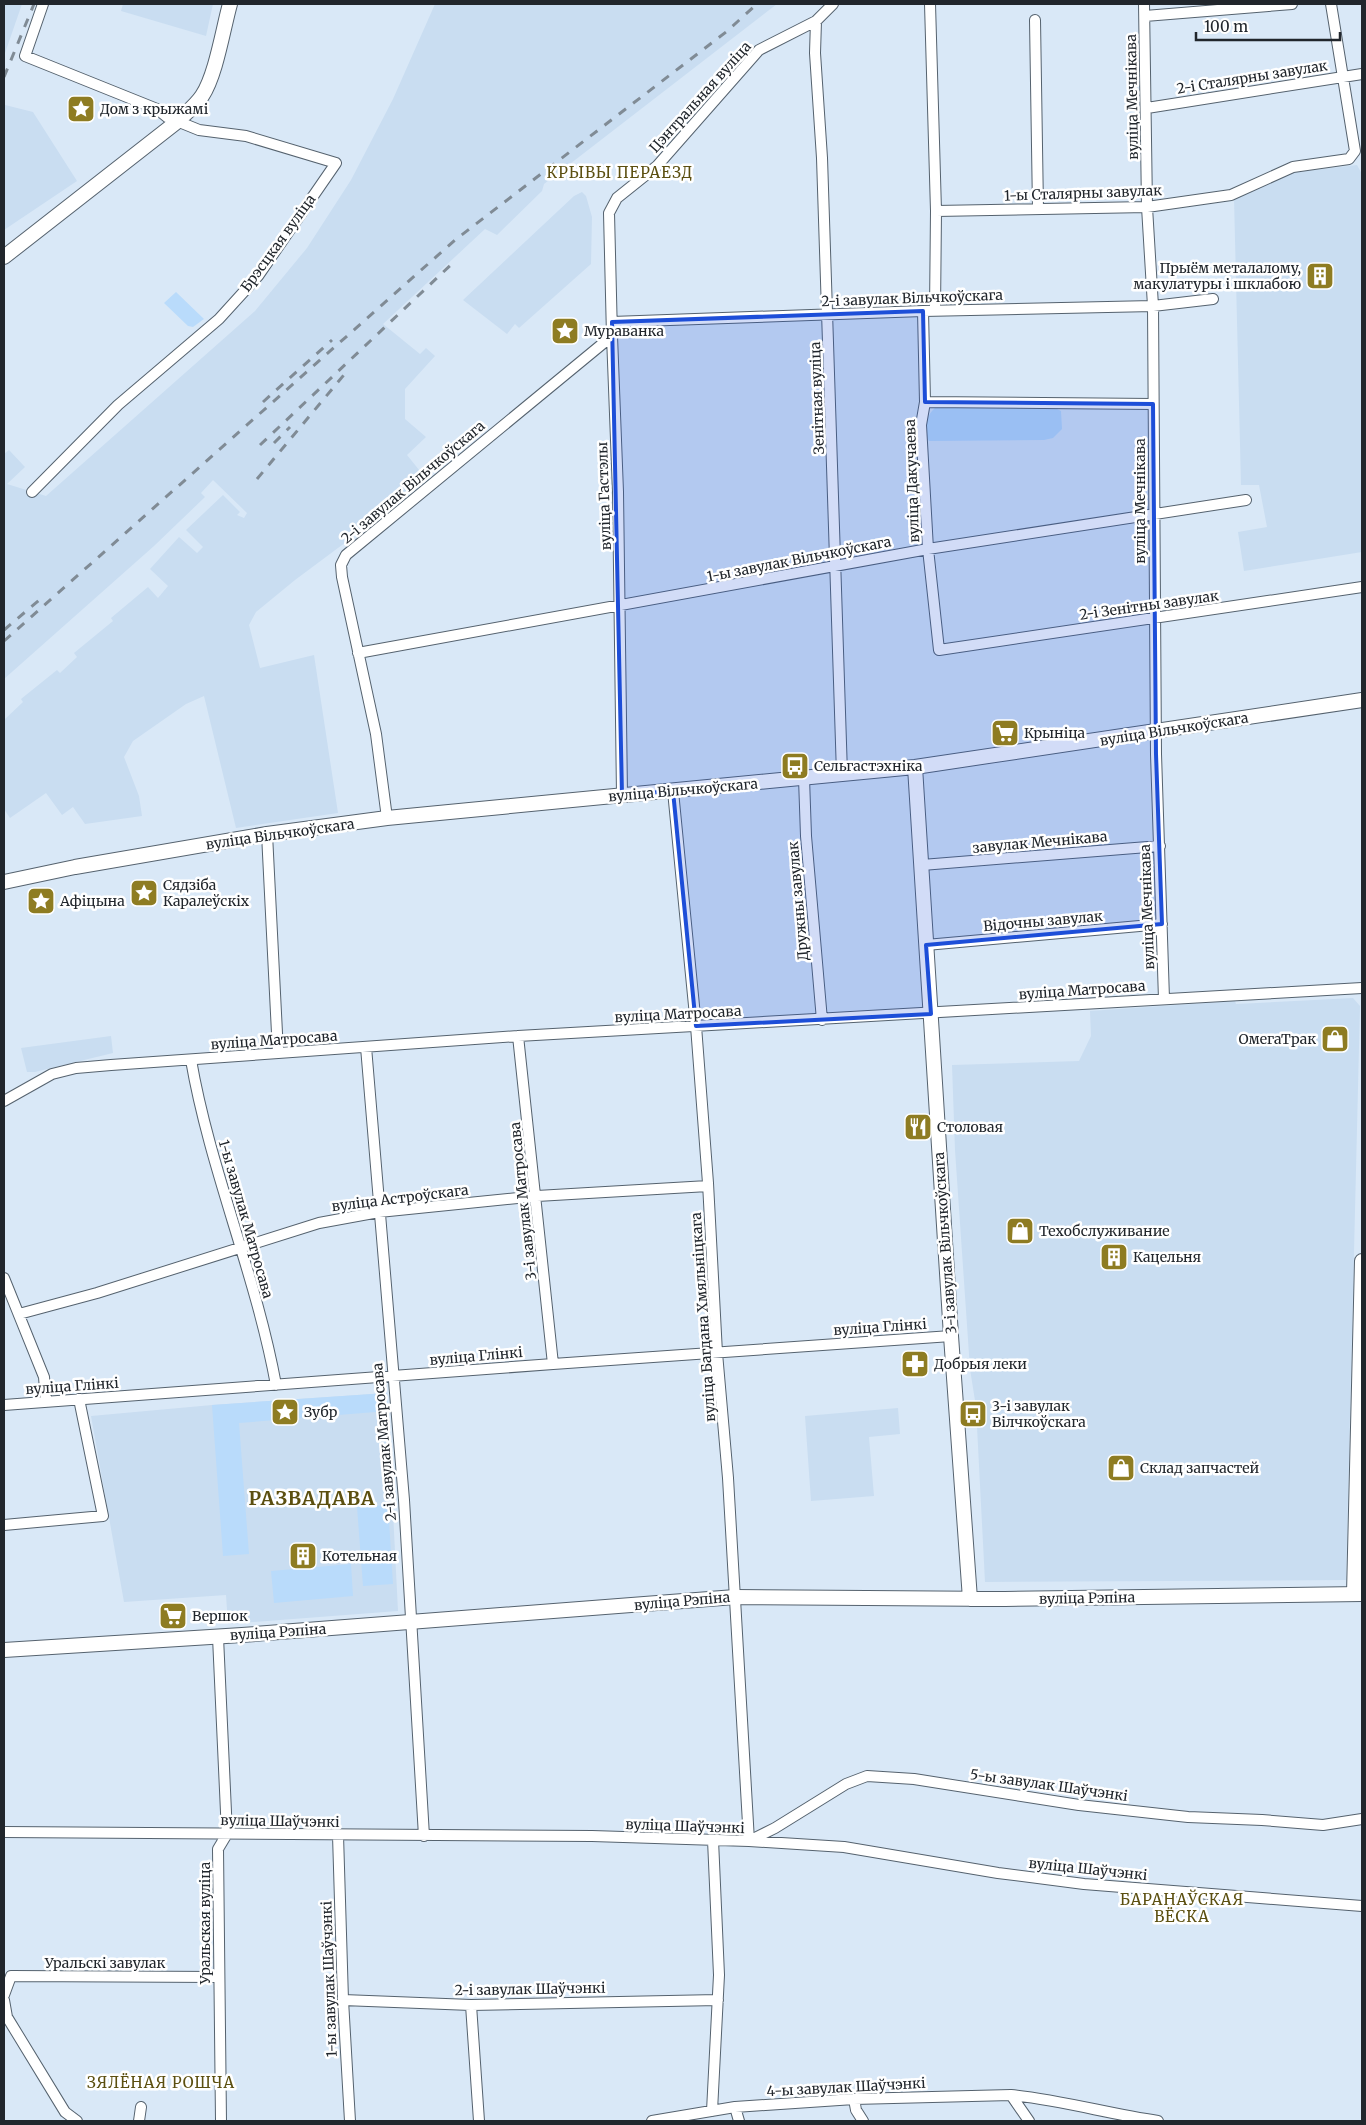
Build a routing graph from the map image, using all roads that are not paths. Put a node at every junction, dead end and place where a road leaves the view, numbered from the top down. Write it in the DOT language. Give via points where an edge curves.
graph roads {
  1 [pos="43,4"];
  2 [pos="230,4"];
  3 [pos="832,4"];
  4 [pos="930,4"];
  5 [pos="1144,4"];
  6 [pos="1292,4"];
  7 [pos="1331,4"];
  8 [pos="1248,6"];
  9 [pos="1145,16"];
  10 [pos="1035,20"];
  11 [pos="816,21"];
  12 [pos="1362,74"];
  13 [pos="1343,77"];
  14 [pos="1147,108"];
  15 [pos="178,121"];
  16 [pos="617,198"];
  17 [pos="1147,207"];
  18 [pos="1038,210"];
  19 [pos="936,211"];
  20 [pos="4,257"];
  21 [pos="1213,299"];
  22 [pos="1153,306"];
  23 [pos="923,311"];
  24 [pos="934,311"];
  25 [pos="827,314"];
  26 [pos="612,322"];
  27 [pos="612,336"];
  28 [pos="925,402"];
  29 [pos="1153,404"];
  30 [pos="32,492"];
  31 [pos="1246,500"];
  32 [pos="1154,514"];
  33 [pos="928,549"];
  34 [pos="836,565"];
  35 [pos="1362,587"];
  36 [pos="620,605"];
  37 [pos="1154,618"];
  38 [pos="939,650"];
  39 [pos="358,653"];
  40 [pos="1362,700"];
  41 [pos="1156,732"];
  42 [pos="915,767"];
  43 [pos="842,774"];
  44 [pos="804,778"];
  45 [pos="673,790"];
  46 [pos="622,795"];
  47 [pos="387,818"];
  48 [pos="267,834"];
  49 [pos="1160,846"];
  50 [pos="922,865"];
  51 [pos="4,882"];
  52 [pos="1162,924"];
  53 [pos="926,944"];
  54 [pos="1362,988"];
  55 [pos="1164,999"];
  56 [pos="931,1014"];
  57 [pos="822,1020"];
  58 [pos="696,1026"];
  59 [pos="518,1036"];
  60 [pos="366,1047"];
  61 [pos="278,1054"];
  62 [pos="191,1060"];
  63 [pos="4,1101"];
  64 [pos="708,1186"];
  65 [pos="537,1196"];
  66 [pos="379,1212"];
  67 [pos="242,1249"];
  68 [pos="1362,1261"];
  69 [pos="4,1278"];
  70 [pos="19,1314"];
  71 [pos="951,1336"];
  72 [pos="717,1353"];
  73 [pos="553,1364"];
  74 [pos="392,1377"];
  75 [pos="276,1385"];
  76 [pos="79,1399"];
  77 [pos="46,1402"];
  78 [pos="4,1406"];
  79 [pos="4,1525"];
  80 [pos="1358,1594"];
  81 [pos="735,1597"];
  82 [pos="970,1599"];
  83 [pos="411,1622"];
  84 [pos="218,1637"];
  85 [pos="4,1650"];
  86 [pos="1362,1819"];
  87 [pos="4,1832"];
  88 [pos="227,1834"];
  89 [pos="338,1835"];
  90 [pos="424,1836"];
  91 [pos="713,1840"];
  92 [pos="749,1842"];
  93 [pos="1362,1906"];
  94 [pos="219,1977"];
  95 [pos="4,1994"];
  96 [pos="4,2000"];
  97 [pos="343,2000"];
  98 [pos="718,2000"];
  99 [pos="471,2005"];
  100 [pos="1010,2095"];
  101 [pos="854,2099"];
  102 [pos="735,2106"];
  103 [pos="141,2107"];
  104 [pos="712,2111"];
  105 [pos="77,2121"];
  106 [pos="139,2121"];
  107 [pos="221,2121"];
  108 [pos="350,2121"];
  109 [pos="479,2121"];
  110 [pos="652,2121"];
  111 [pos="739,2121"];
  112 [pos="863,2121"];
  113 [pos="1029,2121"];
  114 [pos="1158,2121"];
  1 -- 15 [label="street" via="25,56"];
  2 -- 15 [label="street" via="203,95"];
  3 -- 11 [label="street, Цэнтральная вуліца"];
  4 -- 19 [label="street"];
  5 -- 9 [label="street, вуліца Мечнікава"];
  6 -- 8 [label="street"];
  7 -- 13 [label="street, 1-ы Сталярны завулак"];
  8 -- 9 [label="street"];
  9 -- 14 [label="street, вуліца Мечнікава"];
  10 -- 18 [label="street"];
  11 -- 16 [label="street, Цэнтральная вуліца" via="759,50 657,166"];
  11 -- 25 [label="street, Зенітная вуліца"];
  12 -- 13 [label="street, 2-і Сталярны завулак"];
  13 -- 14 [label="street, 2-і Сталярны завулак"];
  13 -- 17 [label="street, 1-ы Сталярны завулак" via="1355,151 1349,159 1293,167 1231,196"];
  14 -- 17 [label="street, вуліца Мечнікава"];
  15 -- 20 [label="street"];
  15 -- 30 [label="street, Брэсцкая вуліца" via="199,130 246,136 336,163 258,276 219,319 118,405"];
  16 -- 26 [label="street, вуліца Гастэлы" via="610,213"];
  17 -- 18 [label="street, 1-ы Сталярны завулак"];
  17 -- 22 [label="street, вуліца Мечнікава"];
  18 -- 19 [label="street, 1-ы Сталярны завулак"];
  19 -- 24 [label="street"];
  21 -- 22 [label="street, 2-і завулак Вільчкоўскага"];
  22 -- 24 [label="street, 2-і завулак Вільчкоўскага"];
  22 -- 29 [label="street, вуліца Мечнікава"];
  23 -- 24 [label="street, 2-і завулак Вільчкоўскага"];
  23 -- 25 [label="street, 2-і завулак Вільчкоўскага"];
  23 -- 28 [label="street, вуліца Дакучаева"];
  25 -- 26 [label="street, 2-і завулак Вільчкоўскага"];
  25 -- 34 [label="street, Зенітная вуліца"];
  26 -- 27 [label="street, вуліца Гастэлы"];
  27 -- 36 [label="street, вуліца Гастэлы"];
  27 -- 39 [label="street, 2-і завулак Вільчкоўскага" via="346,555 342,577"];
  28 -- 29 [label="street"];
  28 -- 33 [label="street, вуліца Дакучаева" via="921,426"];
  29 -- 32 [label="street, вуліца Мечнікава"];
  31 -- 32 [label="street, 1-ы завулак Вільчкоўскага"];
  32 -- 33 [label="street, 1-ы завулак Вільчкоўскага"];
  32 -- 37 [label="street, вуліца Мечнікава"];
  33 -- 34 [label="street, 1-ы завулак Вільчкоўскага"];
  33 -- 38 [label="street, вуліца Дакучаева"];
  34 -- 36 [label="street, 1-ы завулак Вільчкоўскага"];
  34 -- 43 [label="street, Зенітная вуліца"];
  35 -- 37 [label="street, 2-і Зенітны завулак"];
  36 -- 39 [label="street, 1-ы завулак Вільчкоўскага"];
  36 -- 46 [label="street, вуліца Гастэлы"];
  37 -- 38 [label="street, 2-і Зенітны завулак"];
  37 -- 41 [label="street, вуліца Мечнікава"];
  39 -- 47 [label="street, 2-і завулак Вільчкоўскага" via="376,734"];
  40 -- 41 [label="street, вуліца Вільчкоўскага"];
  41 -- 42 [label="street, вуліца Вільчкоўскага"];
  41 -- 49 [label="street, вуліца Мечнікава"];
  42 -- 43 [label="street, вуліца Вільчкоўскага"];
  42 -- 50 [label="street, 3-і завулак Вільчкоўскага"];
  43 -- 44 [label="street, вуліца Вільчкоўскага"];
  44 -- 45 [label="street, вуліца Вільчкоўскага"];
  44 -- 57 [label="street, Дружны завулак"];
  45 -- 46 [label="street, вуліца Вільчкоўскага"];
  45 -- 58 [label="street, вуліца Багдана Хмяльніцкага"];
  46 -- 47 [label="street, вуліца Вільчкоўскага"];
  47 -- 48 [label="street, вуліца Вільчкоўскага"];
  48 -- 51 [label="street, вуліца Вільчкоўскага"];
  48 -- 61 [label="street"];
  49 -- 50 [label="street, завулак Мечнікава"];
  49 -- 52 [label="street, вуліца Мечнікава"];
  50 -- 53 [label="street, 3-і завулак Вільчкоўскага"];
  52 -- 53 [label="street, Відочны завулак"];
  52 -- 55 [label="street, вуліца Мечнікава"];
  53 -- 56 [label="street, 3-і завулак Вільчкоўскага"];
  54 -- 55 [label="street, вуліца Матросава"];
  55 -- 56 [label="street, вуліца Матросава"];
  56 -- 57 [label="street, вуліца Матросава"];
  56 -- 71 [label="street, 3-і завулак Вільчкоўскага"];
  57 -- 58 [label="street, вуліца Матросава"];
  58 -- 59 [label="street, вуліца Матросава"];
  58 -- 64 [label="street, вуліца Багдана Хмяльніцкага"];
  59 -- 60 [label="street, вуліца Матросава"];
  59 -- 65 [label="street, 3-і завулак Матросава"];
  60 -- 61 [label="street, вуліца Матросава"];
  60 -- 66 [label="street, 2-і завулак Матросава"];
  61 -- 62 [label="street, вуліца Матросава"];
  62 -- 63 [label="street, вуліца Матросава" via="76,1068 43,1078"];
  62 -- 67 [label="street, 1-ы завулак Матросава" via="197,1097"];
  64 -- 65 [label="street, вуліца Астроўскага"];
  64 -- 72 [label="street, вуліца Багдана Хмяльніцкага"];
  65 -- 66 [label="street, вуліца Астроўскага"];
  65 -- 73 [label="street, 3-і завулак Матросава"];
  66 -- 67 [label="street, вуліца Астроўскага" via="320,1223"];
  66 -- 74 [label="street, 2-і завулак Матросава"];
  67 -- 70 [label="street, вуліца Астроўскага"];
  67 -- 75 [label="street, 1-ы завулак Матросава"];
  68 -- 80 [label="street"];
  69 -- 70 [label="street"];
  70 -- 77 [label="street" via="44,1377"];
  71 -- 72 [label="street, вуліца Глінкі"];
  71 -- 82 [label="street, 3-і завулак Вільчкоўскага"];
  72 -- 73 [label="street, вуліца Глінкі"];
  72 -- 81 [label="street, вуліца Багдана Хмяльніцкага"];
  73 -- 74 [label="street, вуліца Глінкі"];
  74 -- 75 [label="street, вуліца Глінкі"];
  74 -- 83 [label="street, 2-і завулак Матросава"];
  75 -- 76 [label="street, вуліца Глінкі"];
  76 -- 77 [label="street, вуліца Глінкі"];
  76 -- 79 [label="street" via="103,1516"];
  77 -- 78 [label="street, вуліца Глінкі"];
  80 -- 82 [label="street, вуліца Рэпіна"];
  81 -- 82 [label="street, вуліца Рэпіна"];
  81 -- 83 [label="street, вуліца Рэпіна"];
  81 -- 92 [label="street, вуліца Багдана Хмяльніцкага"];
  83 -- 84 [label="street, вуліца Рэпіна"];
  83 -- 90 [label="street, 2-і завулак Матросава"];
  84 -- 85 [label="street, вуліца Рэпіна"];
  84 -- 88 [label="street, Уральская вуліца"];
  86 -- 92 [label="street, 5-ы завулак Шаўчэнкі" via="1322,1825 1188,1817 1079,1805 914,1779 866,1776 846,1784"];
  87 -- 88 [label="street, вуліца Шаўчэнкі"];
  88 -- 89 [label="street, вуліца Шаўчэнкі"];
  88 -- 94 [label="street, Уральская вуліца" via="218,1849"];
  89 -- 90 [label="street, вуліца Шаўчэнкі"];
  89 -- 97 [label="street, 1-ы завулак Шаўчэнкі"];
  90 -- 91 [label="street, вуліца Шаўчэнкі"];
  91 -- 92 [label="street, вуліца Шаўчэнкі"];
  91 -- 98 [label="street"];
  92 -- 93 [label="street, вуліца Шаўчэнкі" via="844,1847 1084,1884"];
  94 -- 95 [label="street, Уральскі завулак" via="11,1976"];
  94 -- 107 [label="street, Уральская вуліца"];
  96 -- 105 [label="street" via="7,2017 65,2112"];
  97 -- 99 [label="street, 2-і завулак Шаўчэнкі"];
  97 -- 108 [label="street, 1-ы завулак Шаўчэнкі"];
  98 -- 99 [label="street, 2-і завулак Шаўчэнкі"];
  98 -- 104 [label="street"];
  99 -- 109 [label="street"];
  100 -- 101 [label="street, 4-ы завулак Шаўчэнкі"];
  100 -- 113 [label="street"];
  100 -- 114 [label="street, 4-ы завулак Шаўчэнкі" via="1046,2098"];
  101 -- 102 [label="street, 4-ы завулак Шаўчэнкі"];
  101 -- 112 [label="street"];
  102 -- 104 [label="street, 4-ы завулак Шаўчэнкі"];
  102 -- 111 [label="street"];
  103 -- 106 [label="street"];
  104 -- 110 [label="street, 4-ы завулак Шаўчэнкі"];
}
